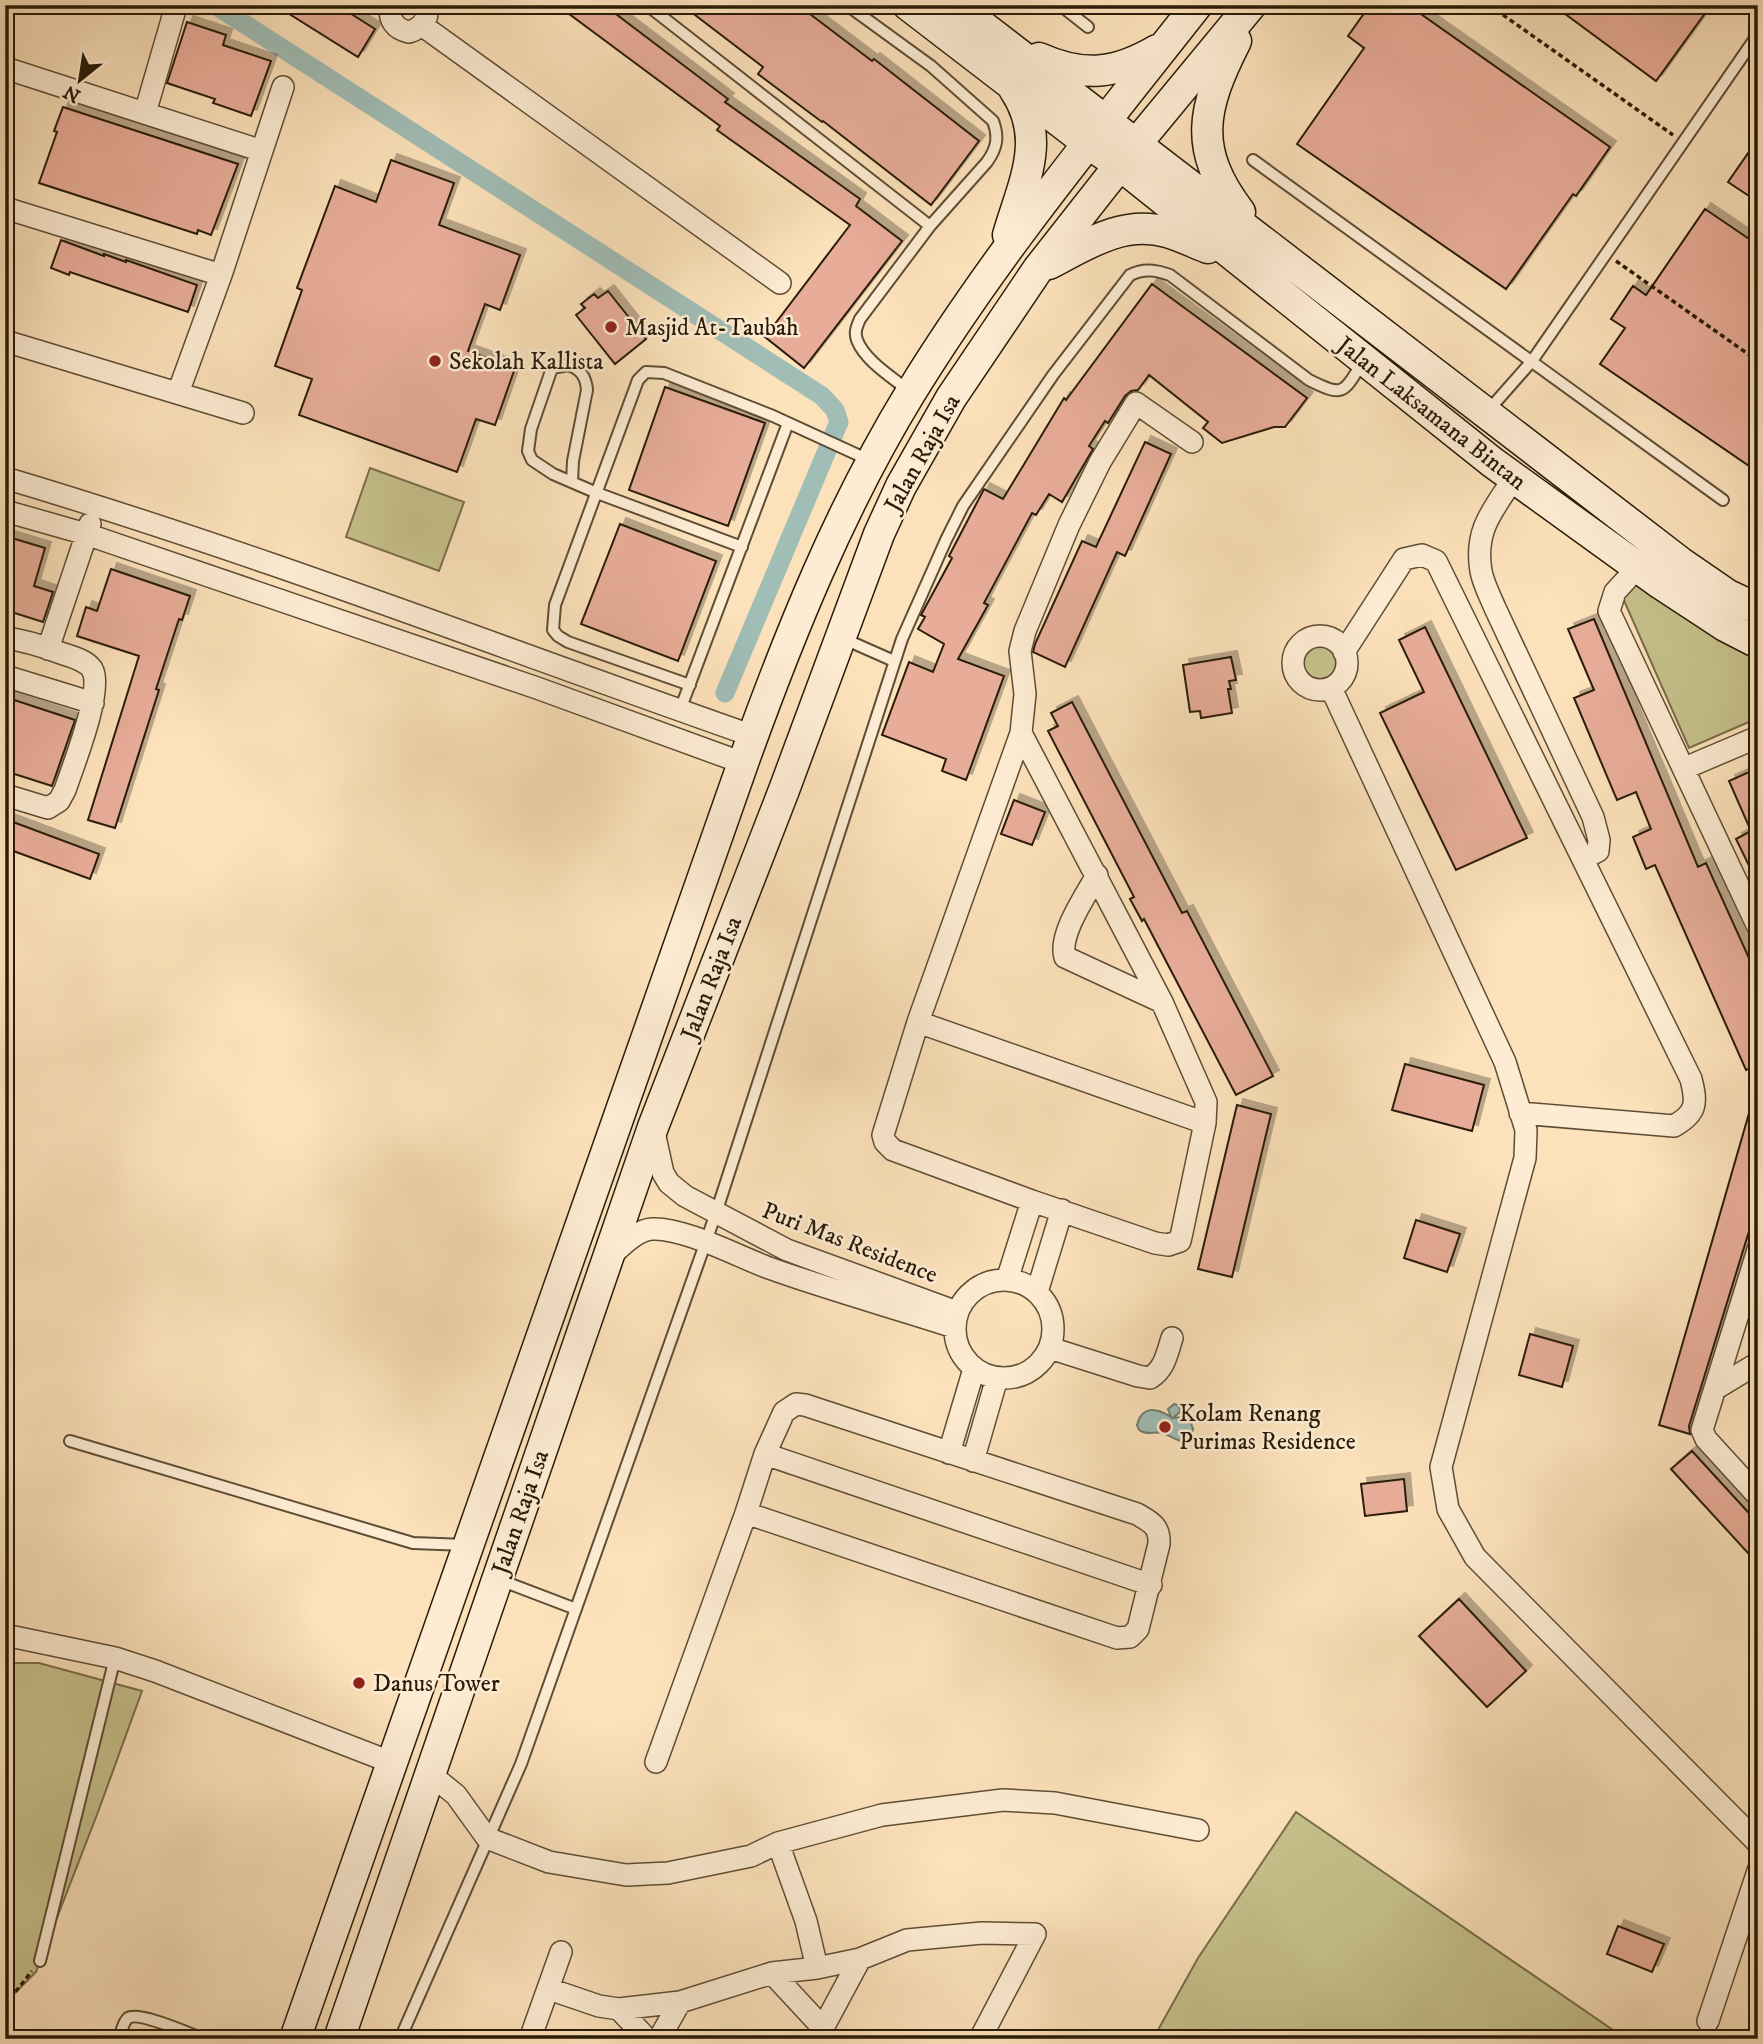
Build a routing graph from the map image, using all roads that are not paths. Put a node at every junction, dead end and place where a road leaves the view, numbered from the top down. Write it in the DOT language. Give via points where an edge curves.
graph roads {
  1 [pos="647,5"];
  2 [pos="847,5"];
  3 [pos="908,5"];
  4 [pos="955,5"];
  5 [pos="1060,5"];
  6 [pos="1197,5"];
  7 [pos="1253,5"];
  8 [pos="385,8"];
  9 [pos="174,13"];
  10 [pos="428,14"];
  11 [pos="1088,27"];
  12 [pos="1758,34"];
  13 [pos="1007,43"];
  14 [pos="1166,44"];
  15 [pos="5,68"];
  16 [pos="1007,80"];
  17 [pos="283,87"];
  18 [pos="145,113"];
  19 [pos="1107,120"];
  20 [pos="1089,144"];
  21 [pos="262,151"];
  22 [pos="1128,154"];
  23 [pos="1253,160"];
  24 [pos="5,208"];
  25 [pos="930,226"];
  26 [pos="1261,240"];
  27 [pos="1002,255"];
  28 [pos="1238,260"];
  29 [pos="1038,269"];
  30 [pos="221,275"];
  31 [pos="780,283"];
  32 [pos="5,341"];
  33 [pos="1364,360"];
  34 [pos="1532,361"];
  35 [pos="178,393"];
  36 [pos="911,393"];
  37 [pos="243,414"];
  38 [pos="1485,414"];
  39 [pos="788,423"];
  40 [pos="1464,440"];
  41 [pos="1192,442"];
  42 [pos="872,461"];
  43 [pos="5,478"];
  44 [pos="1514,478"];
  45 [pos="572,481"];
  46 [pos="597,492"];
  47 [pos="1723,500"];
  48 [pos="95,505"];
  49 [pos="5,510"];
  50 [pos="86,534"];
  51 [pos="742,547"];
  52 [pos="1637,568"];
  53 [pos="1758,609"];
  54 [pos="839,636"];
  55 [pos="5,638"];
  56 [pos="1758,643"];
  57 [pos="48,649"];
  58 [pos="1345,652"];
  59 [pos="547,661"];
  60 [pos="894,661"];
  61 [pos="5,676"];
  62 [pos="690,685"];
  63 [pos="537,688"];
  64 [pos="1331,688"];
  65 [pos="93,703"];
  66 [pos="680,710"];
  67 [pos="1021,733"];
  68 [pos="1758,737"];
  69 [pos="748,749"];
  70 [pos="1685,768"];
  71 [pos="5,795"];
  72 [pos="1583,859"];
  73 [pos="1097,875"];
  74 [pos="1758,927"];
  75 [pos="1162,1002"];
  76 [pos="918,1022"];
  77 [pos="1520,1113"];
  78 [pos="1205,1123"];
  79 [pos="653,1126"];
  80 [pos="1032,1202"];
  81 [pos="1062,1210"];
  82 [pos="716,1213"];
  83 [pos="705,1242"];
  84 [pos="1758,1250"];
  85 [pos="607,1259"];
  86 [pos="1007,1280"];
  87 [pos="1037,1292"];
  88 [pos="956,1319"];
  89 [pos="1172,1338"];
  90 [pos="1050,1348"];
  91 [pos="1758,1363"];
  92 [pos="975,1369"];
  93 [pos="997,1378"];
  94 [pos="523,1388"];
  95 [pos="1715,1389"];
  96 [pos="558,1401"];
  97 [pos="70,1441"];
  98 [pos="949,1453"];
  99 [pos="765,1454"];
  100 [pos="973,1461"];
  101 [pos="1758,1496"];
  102 [pos="746,1513"];
  103 [pos="469,1545"];
  104 [pos="498,1579"];
  105 [pos="1151,1585"];
  106 [pos="576,1609"];
  107 [pos="5,1635"];
  108 [pos="115,1658"];
  109 [pos="656,1762"];
  110 [pos="393,1763"];
  111 [pos="429,1773"];
  112 [pos="1198,1830"];
  113 [pos="488,1838"];
  114 [pos="778,1843"];
  115 [pos="1758,1843"];
  116 [pos="1758,1871"];
  117 [pos="561,1951"];
  118 [pos="860,1959"];
  119 [pos="40,1961"];
  120 [pos="817,1968"];
  121 [pos="772,1973"];
  122 [pos="549,1989"];
  123 [pos="680,2002"];
  124 [pos="620,2008"];
  125 [pos="1708,2021"];
  126 [pos="820,2033"];
  127 [pos="119,2039"];
  128 [pos="204,2039"];
  129 [pos="295,2039"];
  130 [pos="340,2039"];
  131 [pos="400,2039"];
  132 [pos="530,2039"];
  133 [pos="647,2039"];
  134 [pos="659,2039"];
  135 [pos="980,2039"];
  1 -- 25 [label="lane"];
  2 -- 25 [label="lane" via="931,66 993,121 995,151"];
  3 -- 16 [label="main road"];
  4 -- 13 [label="main road"];
  5 -- 11 [label="lane"];
  6 -- 14 [label="main road, Jalan Raja Isa"];
  7 -- 22 [label="main road, Jalan Raja Isa"];
  7 -- 26 [label="main road" via="1221,70 1208,113 1207,135 1216,178"];
  8 -- 10 [label="street" via="396,27 410,32"];
  9 -- 18 [label="street"];
  10 -- 31 [label="street"];
  12 -- 34 [label="lane"];
  13 -- 14 [label="main road" via="1050,63 1098,71 1128,66"];
  13 -- 19 [label="main road"];
  14 -- 19 [label="main road, Jalan Raja Isa"];
  15 -- 18 [label="street"];
  16 -- 20 [label="main road"];
  16 -- 27 [label="main road" via="1028,113 1031,131 1028,173"];
  17 -- 21 [label="street"];
  18 -- 21 [label="street"];
  19 -- 20 [label="main road, Jalan Raja Isa"];
  19 -- 22 [label="main road"];
  20 -- 22 [label="main road"];
  20 -- 27 [label="main road, Jalan Raja Isa"];
  21 -- 30 [label="street"];
  22 -- 26 [label="main road, Jalan Laksamana Bintan"];
  22 -- 28 [label="main road, Jalan Laksamana Bintan"];
  22 -- 29 [label="main road, Jalan Raja Isa"];
  23 -- 34 [label="lane"];
  24 -- 30 [label="street"];
  25 -- 36 [label="lane" via="855,331 866,354"];
  26 -- 38 [label="main road, Jalan Laksamana Bintan"];
  27 -- 36 [label="main road, Jalan Raja Isa"];
  28 -- 29 [label="main road" via="1168,232 1133,228 1096,239"];
  28 -- 33 [label="main road, Jalan Laksamana Bintan"];
  29 -- 54 [label="main road, Jalan Raja Isa" via="951,398 901,486"];
  30 -- 35 [label="street"];
  32 -- 35 [label="street"];
  33 -- 40 [label="main road, Jalan Laksamana Bintan"];
  33 -- 60 [label="lane" via="1349,385 1334,391 1322,387 1170,275 1140,270 1130,275 1053,375 963,506"];
  34 -- 38 [label="lane"];
  34 -- 47 [label="lane"];
  35 -- 37 [label="street"];
  36 -- 42 [label="main road, Jalan Raja Isa"];
  38 -- 40 [label="main road"];
  38 -- 53 [label="main road, Jalan Laksamana Bintan" via="1680,562"];
  39 -- 42 [label="lane"];
  39 -- 46 [label="lane" via="664,373 646,372 634,388"];
  39 -- 51 [label="lane"];
  40 -- 44 [label="main road, Jalan Laksamana Bintan"];
  41 -- 67 [label="street" via="1136,403 1100,462 1021,642 1025,694"];
  42 -- 69 [label="main road, Jalan Raja Isa" via="798,619"];
  43 -- 48 [label="street"];
  44 -- 52 [label="main road, Jalan Laksamana Bintan"];
  44 -- 72 [label="street" via="1480,537 1481,572 1593,817 1598,851"];
  45 -- 45 [label="lane" via="587,380 575,367 560,365 552,368 546,384 528,451 540,467"];
  45 -- 46 [label="lane"];
  46 -- 51 [label="lane"];
  46 -- 62 [label="lane" via="555,605 553,630 568,642"];
  48 -- 50 [label="street"];
  48 -- 59 [label="street"];
  49 -- 50 [label="street"];
  50 -- 57 [label="street"];
  50 -- 63 [label="street"];
  51 -- 62 [label="lane"];
  52 -- 56 [label="main road, Jalan Laksamana Bintan"];
  52 -- 70 [label="street" via="1615,592 1609,611"];
  54 -- 60 [label="lane"];
  54 -- 79 [label="main road, Jalan Raja Isa"];
  55 -- 57 [label="street"];
  57 -- 65 [label="street" via="90,667 96,683"];
  58 -- 64 [label="street" via="1344,677"];
  58 -- 64 [label="street" via="1333,640 1316,637 1295,653 1298,680 1314,690"];
  58 -- 72 [label="street" via="1404,559 1422,555 1436,561"];
  59 -- 63 [label="street"];
  59 -- 66 [label="street"];
  60 -- 82 [label="lane"];
  61 -- 65 [label="street"];
  62 -- 66 [label="lane"];
  63 -- 69 [label="street"];
  64 -- 77 [label="street" via="1505,1062"];
  65 -- 71 [label="street" via="58,801 48,808"];
  66 -- 69 [label="street"];
  67 -- 73 [label="street"];
  67 -- 76 [label="street"];
  68 -- 70 [label="street"];
  69 -- 94 [label="main road, Jalan Raja Isa"];
  70 -- 74 [label="street"];
  72 -- 77 [label="street" via="1691,1079 1694,1107 1688,1118 1674,1126"];
  73 -- 75 [label="street"];
  73 -- 75 [label="street" via="1069,928 1065,957"];
  75 -- 78 [label="street" via="1206,1102"];
  76 -- 78 [label="street"];
  76 -- 80 [label="street" via="885,1124 885,1142 893,1150"];
  77 -- 115 [label="street" via="1526,1130 1525,1158 1441,1467 1448,1509 1475,1557"];
  78 -- 81 [label="street" via="1180,1241 1155,1243"];
  79 -- 82 [label="street, Puri Mas Residence" via="659,1162 669,1183"];
  79 -- 85 [label="main road, Jalan Raja Isa"];
  80 -- 81 [label="street"];
  80 -- 86 [label="street"];
  81 -- 87 [label="street"];
  82 -- 83 [label="lane"];
  82 -- 88 [label="street, Puri Mas Residence" via="787,1250"];
  83 -- 85 [label="street, Puri Mas Residence" via="651,1229"];
  83 -- 88 [label="street, Puri Mas Residence" via="771,1268"];
  83 -- 106 [label="lane"];
  84 -- 95 [label="street"];
  85 -- 96 [label="main road, Jalan Raja Isa"];
  86 -- 87 [label="street"];
  86 -- 88 [label="street" via="982,1284 963,1300"];
  87 -- 90 [label="street" via="1049,1308 1054,1328"];
  88 -- 92 [label="street" via="959,1350"];
  89 -- 90 [label="street" via="1164,1363 1150,1378"];
  90 -- 93 [label="street" via="1029,1372"];
  91 -- 95 [label="street"];
  92 -- 93 [label="street"];
  92 -- 98 [label="street"];
  93 -- 100 [label="street"];
  94 -- 96 [label="main road"];
  94 -- 103 [label="main road, Jalan Raja Isa"];
  95 -- 101 [label="street" via="1702,1430"];
  96 -- 104 [label="main road, Jalan Raja Isa"];
  97 -- 103 [label="lane" via="413,1543"];
  98 -- 99 [label="street" via="796,1404 784,1412"];
  98 -- 100 [label="street"];
  99 -- 102 [label="street"];
  99 -- 105 [label="street"];
  100 -- 105 [label="street" via="1138,1514 1156,1524 1160,1535"];
  102 -- 105 [label="street" via="1117,1638 1130,1637 1138,1629"];
  102 -- 109 [label="street"];
  103 -- 110 [label="main road, Jalan Raja Isa"];
  104 -- 106 [label="lane"];
  104 -- 111 [label="main road, Jalan Raja Isa"];
  106 -- 113 [label="lane" via="521,1764"];
  107 -- 108 [label="street"];
  108 -- 110 [label="street"];
  108 -- 119 [label="lane"];
  110 -- 129 [label="main road, Jalan Raja Isa"];
  111 -- 113 [label="street" via="456,1795"];
  111 -- 130 [label="main road, Jalan Raja Isa"];
  112 -- 114 [label="street" via="1055,1803 1003,1800 882,1815"];
  113 -- 114 [label="street" via="550,1862 626,1875 751,1856"];
  113 -- 131 [label="lane"];
  114 -- 120 [label="street"];
  116 -- 125 [label="street"];
  117 -- 122 [label="street"];
  118 -- 120 [label="street"];
  118 -- 126 [label="street"];
  118 -- 135 [label="street" via="907,1940 1035,1934"];
  120 -- 121 [label="street"];
  121 -- 123 [label="street"];
  121 -- 126 [label="street"];
  122 -- 124 [label="street"];
  122 -- 132 [label="street"];
  123 -- 124 [label="street"];
  123 -- 134 [label="street"];
  124 -- 133 [label="street"];
  127 -- 128 [label="lane" via="125,2022 135,2016"];
}
